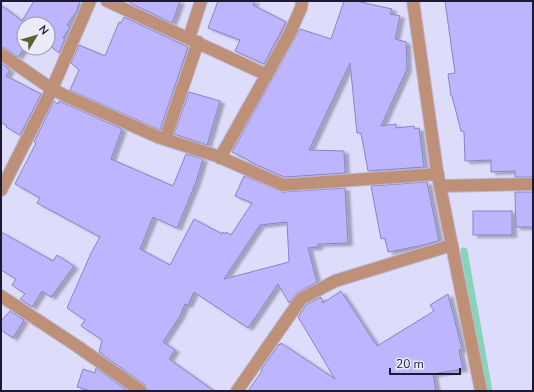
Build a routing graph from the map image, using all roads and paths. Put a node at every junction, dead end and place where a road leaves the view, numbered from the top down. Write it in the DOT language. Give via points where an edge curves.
graph roads {
  1 [pos="90,1"];
  2 [pos="107,1"];
  3 [pos="201,1"];
  4 [pos="302,1"];
  5 [pos="413,1"];
  6 [pos="194,40"];
  7 [pos="1,54"];
  8 [pos="267,75"];
  9 [pos="52,89"];
  10 [pos="165,139"];
  11 [pos="220,158"];
  12 [pos="438,174"];
  13 [pos="533,184"];
  14 [pos="440,186"];
  15 [pos="1,190"];
  16 [pos="452,245"];
  17 [pos="1,296"];
  18 [pos="141,391"];
  19 [pos="237,391"];
  20 [pos="481,391"];
  1 -- 9 [label="street"];
  2 -- 6 [label="street"];
  3 -- 6 [label="street"];
  4 -- 8 [label="street" via="289,35"];
  5 -- 12 [label="street"];
  6 -- 8 [label="street"];
  6 -- 10 [label="street"];
  7 -- 9 [label="street"];
  8 -- 11 [label="street"];
  9 -- 10 [label="street"];
  9 -- 15 [label="street"];
  10 -- 11 [label="street"];
  11 -- 12 [label="street" via="283,185"];
  12 -- 14 [label="street"];
  13 -- 14 [label="street"];
  14 -- 16 [label="street"];
  16 -- 19 [label="street" via="336,281 301,300"];
  16 -- 20 [label="street"];
  17 -- 18 [label="street"];
}
